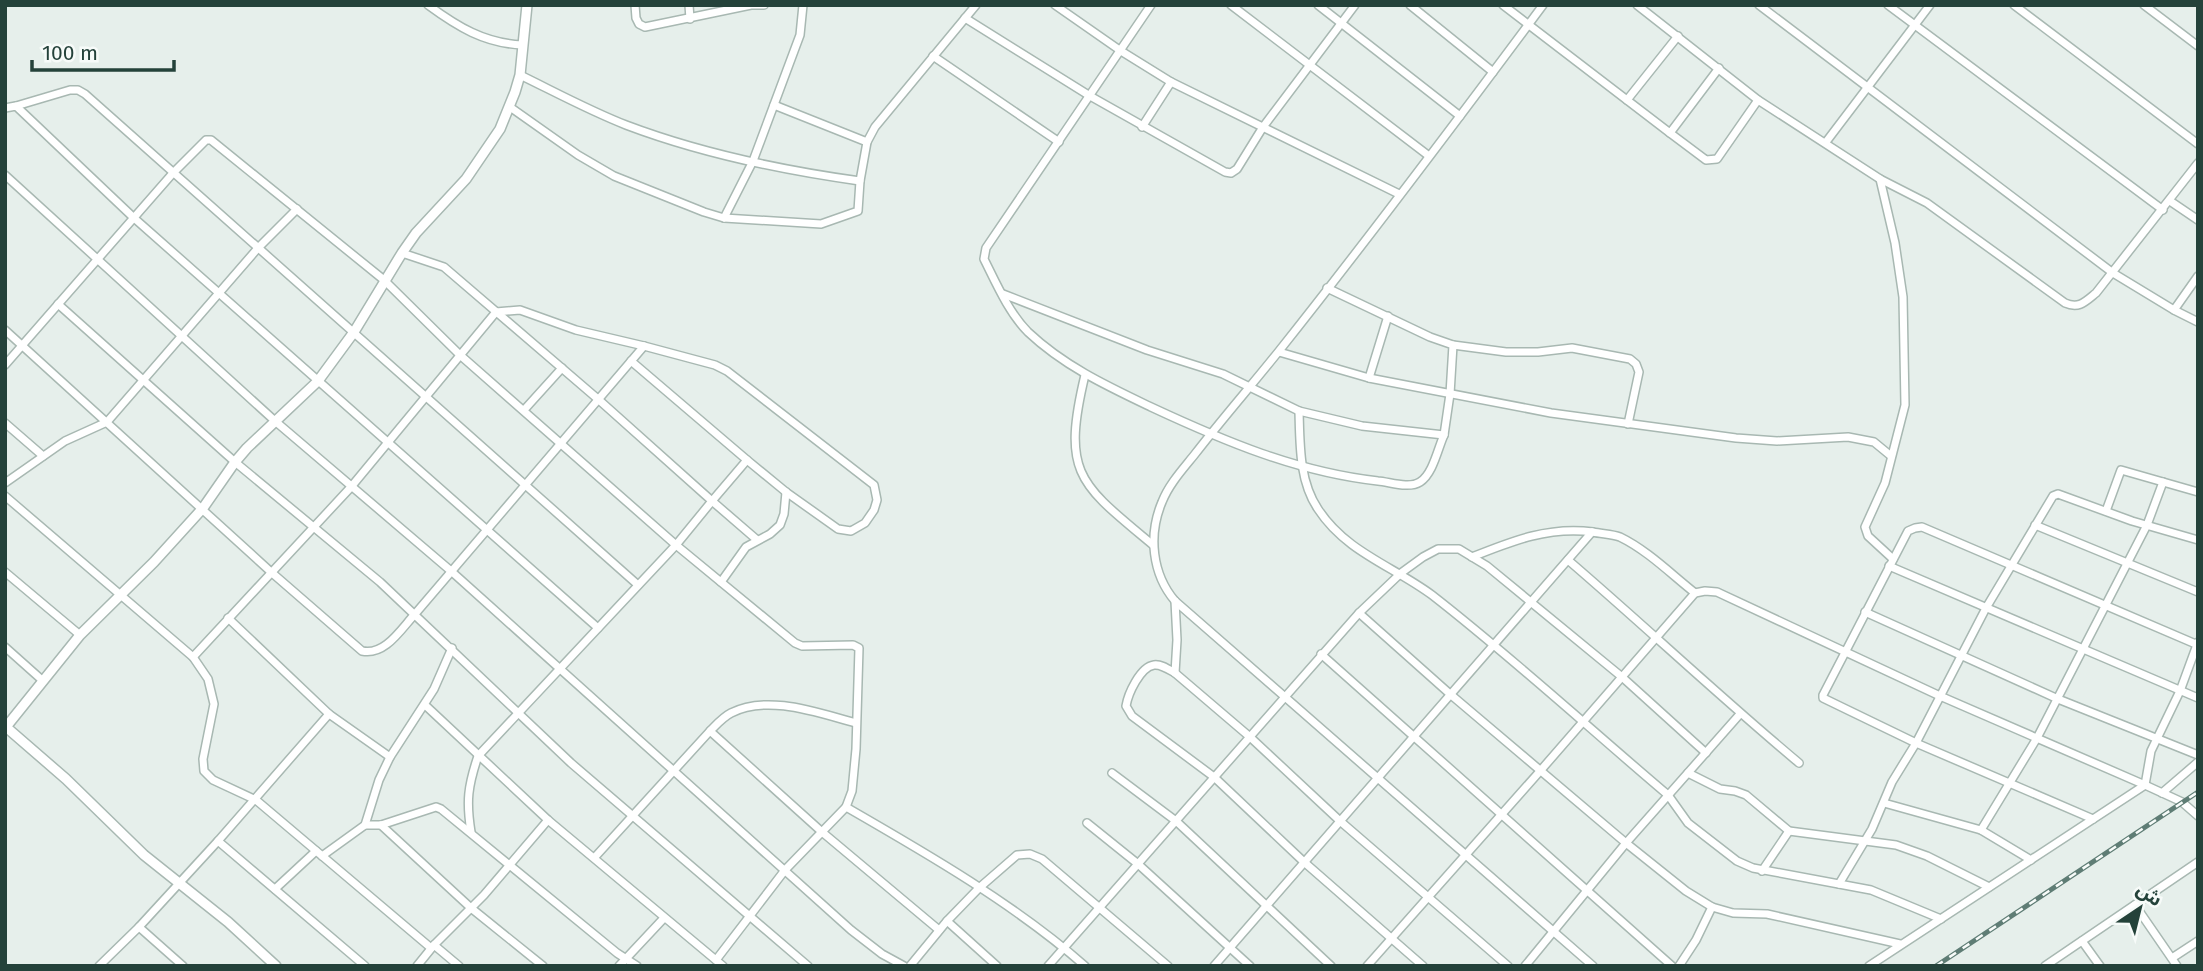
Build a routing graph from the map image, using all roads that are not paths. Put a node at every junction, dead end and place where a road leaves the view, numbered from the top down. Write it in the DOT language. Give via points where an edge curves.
graph roads {
  1 [pos="428,5"];
  2 [pos="446,5"];
  3 [pos="527,5"];
  4 [pos="635,5"];
  5 [pos="690,5"];
  6 [pos="764,5"];
  7 [pos="803,5"];
  8 [pos="976,5"];
  9 [pos="1055,5"];
  10 [pos="1231,5"];
  11 [pos="1318,5"];
  12 [pos="1355,5"];
  13 [pos="1410,5"];
  14 [pos="1503,5"];
  15 [pos="1543,5"];
  16 [pos="1637,5"];
  17 [pos="1759,5"];
  18 [pos="1888,5"];
  19 [pos="1930,5"];
  20 [pos="2014,5"];
  21 [pos="2144,5"];
  22 [pos="1149,6"];
  23 [pos="439,13"];
  24 [pos="965,18"];
  25 [pos="690,19"];
  26 [pos="1341,23"];
  27 [pos="1528,24"];
  28 [pos="1915,26"];
  29 [pos="1678,36"];
  30 [pos="522,45"];
  31 [pos="2198,46"];
  32 [pos="1121,51"];
  33 [pos="933,56"];
  34 [pos="1310,63"];
  35 [pos="1719,68"];
  36 [pos="1493,72"];
  37 [pos="520,75"];
  38 [pos="1171,82"];
  39 [pos="1867,88"];
  40 [pos="1090,96"];
  41 [pos="1627,100"];
  42 [pos="1758,100"];
  43 [pos="774,105"];
  44 [pos="16,106"];
  45 [pos="510,107"];
  46 [pos="5,108"];
  47 [pos="1460,116"];
  48 [pos="1142,127"];
  49 [pos="1263,127"];
  50 [pos="1670,133"];
  51 [pos="867,142"];
  52 [pos="1059,142"];
  53 [pos="1826,142"];
  54 [pos="2198,144"];
  55 [pos="1429,156"];
  56 [pos="753,161"];
  57 [pos="2198,163"];
  58 [pos="173,173"];
  59 [pos="5,175"];
  60 [pos="1880,179"];
  61 [pos="860,181"];
  62 [pos="1399,194"];
  63 [pos="2170,201"];
  64 [pos="297,209"];
  65 [pos="2163,210"];
  66 [pos="134,218"];
  67 [pos="723,218"];
  68 [pos="2198,220"];
  69 [pos="258,248"];
  70 [pos="402,253"];
  71 [pos="97,259"];
  72 [pos="2113,273"];
  73 [pos="2198,276"];
  74 [pos="383,281"];
  75 [pos="1327,288"];
  76 [pos="220,292"];
  77 [pos="1003,293"];
  78 [pos="58,304"];
  79 [pos="2174,310"];
  80 [pos="496,312"];
  81 [pos="1388,316"];
  82 [pos="2198,322"];
  83 [pos="5,330"];
  84 [pos="354,332"];
  85 [pos="182,337"];
  86 [pos="23,345"];
  87 [pos="1453,345"];
  88 [pos="644,346"];
  89 [pos="1279,352"];
  90 [pos="460,355"];
  91 [pos="631,361"];
  92 [pos="5,365"];
  93 [pos="562,368"];
  94 [pos="1085,375"];
  95 [pos="1368,378"];
  96 [pos="145,380"];
  97 [pos="318,381"];
  98 [pos="1250,385"];
  99 [pos="1450,394"];
  100 [pos="427,395"];
  101 [pos="599,400"];
  102 [pos="524,410"];
  103 [pos="1299,411"];
  104 [pos="275,421"];
  105 [pos="107,422"];
  106 [pos="5,423"];
  107 [pos="1628,424"];
  108 [pos="1210,434"];
  109 [pos="1444,435"];
  110 [pos="387,442"];
  111 [pos="563,443"];
  112 [pos="43,456"];
  113 [pos="1891,456"];
  114 [pos="747,460"];
  115 [pos="235,461"];
  116 [pos="1302,468"];
  117 [pos="2164,482"];
  118 [pos="5,483"];
  119 [pos="526,485"];
  120 [pos="351,487"];
  121 [pos="786,492"];
  122 [pos="2198,492"];
  123 [pos="5,496"];
  124 [pos="712,501"];
  125 [pos="203,508"];
  126 [pos="2105,511"];
  127 [pos="2035,525"];
  128 [pos="2147,525"];
  129 [pos="314,526"];
  130 [pos="487,529"];
  131 [pos="1592,532"];
  132 [pos="756,539"];
  133 [pos="2198,540"];
  134 [pos="676,545"];
  135 [pos="1153,545"];
  136 [pos="1472,557"];
  137 [pos="1568,560"];
  138 [pos="1891,562"];
  139 [pos="2126,563"];
  140 [pos="2010,565"];
  141 [pos="451,571"];
  142 [pos="5,572"];
  143 [pos="271,572"];
  144 [pos="1401,573"];
  145 [pos="721,582"];
  146 [pos="638,585"];
  147 [pos="2198,592"];
  148 [pos="1695,593"];
  149 [pos="119,595"];
  150 [pos="1175,601"];
  151 [pos="1529,601"];
  152 [pos="2105,607"];
  153 [pos="1986,608"];
  154 [pos="1359,612"];
  155 [pos="1865,612"];
  156 [pos="415,614"];
  157 [pos="228,618"];
  158 [pos="598,628"];
  159 [pos="79,635"];
  160 [pos="1656,636"];
  161 [pos="2198,644"];
  162 [pos="1492,645"];
  163 [pos="5,647"];
  164 [pos="452,648"];
  165 [pos="2083,650"];
  166 [pos="1845,652"];
  167 [pos="1321,654"];
  168 [pos="1959,656"];
  169 [pos="193,657"];
  170 [pos="559,670"];
  171 [pos="1175,673"];
  172 [pos="1622,677"];
  173 [pos="42,680"];
  174 [pos="2180,691"];
  175 [pos="1450,694"];
  176 [pos="1285,696"];
  177 [pos="1940,696"];
  178 [pos="2198,698"];
  179 [pos="2058,699"];
  180 [pos="425,705"];
  181 [pos="520,712"];
  182 [pos="330,714"];
  183 [pos="1740,714"];
  184 [pos="856,723"];
  185 [pos="1582,723"];
  186 [pos="5,727"];
  187 [pos="710,731"];
  188 [pos="1414,735"];
  189 [pos="1250,737"];
  190 [pos="2037,738"];
  191 [pos="2157,738"];
  192 [pos="1916,743"];
  193 [pos="1706,752"];
  194 [pos="2198,755"];
  195 [pos="478,756"];
  196 [pos="390,757"];
  197 [pos="2198,762"];
  198 [pos="1799,764"];
  199 [pos="1541,770"];
  200 [pos="673,771"];
  201 [pos="1112,773"];
  202 [pos="1688,773"];
  203 [pos="1214,777"];
  204 [pos="1377,777"];
  205 [pos="2011,784"];
  206 [pos="2145,785"];
  207 [pos="2162,793"];
  208 [pos="1668,795"];
  209 [pos="256,800"];
  210 [pos="1884,803"];
  211 [pos="846,807"];
  212 [pos="1502,814"];
  213 [pos="632,815"];
  214 [pos="2198,816"];
  215 [pos="2092,819"];
  216 [pos="548,820"];
  217 [pos="1176,821"];
  218 [pos="1340,821"];
  219 [pos="1087,823"];
  220 [pos="365,825"];
  221 [pos="381,825"];
  222 [pos="1981,830"];
  223 [pos="1789,831"];
  224 [pos="471,832"];
  225 [pos="822,832"];
  226 [pos="218,841"];
  227 [pos="1864,841"];
  228 [pos="1626,843"];
  229 [pos="319,853"];
  230 [pos="1466,855"];
  231 [pos="595,857"];
  232 [pos="2031,860"];
  233 [pos="1304,862"];
  234 [pos="2198,862"];
  235 [pos="1138,864"];
  236 [pos="508,865"];
  237 [pos="785,870"];
  238 [pos="1762,871"];
  239 [pos="179,884"];
  240 [pos="1839,884"];
  241 [pos="1989,887"];
  242 [pos="979,888"];
  243 [pos="275,890"];
  244 [pos="1588,890"];
  245 [pos="1429,897"];
  246 [pos="2135,905"];
  247 [pos="1100,906"];
  248 [pos="1266,906"];
  249 [pos="1712,907"];
  250 [pos="471,908"];
  251 [pos="750,915"];
  252 [pos="664,918"];
  253 [pos="1941,919"];
  254 [pos="947,921"];
  255 [pos="139,927"];
  256 [pos="939,930"];
  257 [pos="1554,931"];
  258 [pos="1392,938"];
  259 [pos="2082,941"];
  260 [pos="2198,941"];
  261 [pos="1900,944"];
  262 [pos="433,946"];
  263 [pos="1064,947"];
  264 [pos="1230,947"];
  265 [pos="626,958"];
  266 [pos="2172,958"];
  267 [pos="716,960"];
  268 [pos="99,966"];
  269 [pos="182,966"];
  270 [pos="275,966"];
  271 [pos="365,966"];
  272 [pos="417,966"];
  273 [pos="459,966"];
  274 [pos="542,966"];
  275 [pos="619,966"];
  276 [pos="637,966"];
  277 [pos="723,966"];
  278 [pos="807,966"];
  279 [pos="904,966"];
  280 [pos="909,966"];
  281 [pos="997,966"];
  282 [pos="1048,966"];
  283 [pos="1085,966"];
  284 [pos="1168,966"];
  285 [pos="1214,966"];
  286 [pos="1250,966"];
  287 [pos="1331,966"];
  288 [pos="1367,966"];
  289 [pos="1423,966"];
  290 [pos="1508,966"];
  291 [pos="1525,966"];
  292 [pos="1593,966"];
  293 [pos="1672,966"];
  294 [pos="1679,966"];
  295 [pos="1869,966"];
  296 [pos="2045,966"];
  297 [pos="2100,966"];
  298 [pos="2177,966"];
  1 -- 23 [label="street"];
  2 -- 23 [label="street"];
  3 -- 30 [label="street"];
  4 -- 25 [label="street" via="636,18 645,27"];
  5 -- 25 [label="street"];
  6 -- 25 [label="street"];
  7 -- 43 [label="street" via="800,35"];
  8 -- 24 [label="street"];
  9 -- 32 [label="street"];
  10 -- 34 [label="street"];
  11 -- 26 [label="street"];
  12 -- 26 [label="street"];
  13 -- 36 [label="street"];
  14 -- 27 [label="street"];
  15 -- 27 [label="street"];
  16 -- 29 [label="street"];
  17 -- 39 [label="street"];
  18 -- 28 [label="street"];
  19 -- 28 [label="street"];
  20 -- 54 [label="street"];
  21 -- 31 [label="street"];
  22 -- 32 [label="street"];
  23 -- 30 [label="street" via="482,38"];
  24 -- 33 [label="street"];
  24 -- 40 [label="street"];
  26 -- 34 [label="street"];
  26 -- 47 [label="street"];
  27 -- 36 [label="street"];
  27 -- 41 [label="street"];
  28 -- 39 [label="street"];
  28 -- 65 [label="street"];
  29 -- 35 [label="street"];
  29 -- 41 [label="street"];
  30 -- 37 [label="street"];
  32 -- 38 [label="street"];
  32 -- 40 [label="street"];
  33 -- 51 [label="street"];
  33 -- 52 [label="street"];
  34 -- 49 [label="street"];
  34 -- 55 [label="street"];
  35 -- 42 [label="street"];
  35 -- 50 [label="street"];
  36 -- 47 [label="street"];
  37 -- 45 [label="street"];
  37 -- 56 [label="street" via="634,128"];
  38 -- 48 [label="street"];
  38 -- 49 [label="street"];
  39 -- 53 [label="street"];
  39 -- 72 [label="street"];
  40 -- 48 [label="street"];
  40 -- 52 [label="street"];
  41 -- 50 [label="street"];
  42 -- 50 [label="street" via="1717,159 1706,160"];
  42 -- 53 [label="street"];
  43 -- 51 [label="street"];
  43 -- 56 [label="street"];
  44 -- 46 [label="street"];
  44 -- 58 [label="street" via="78,90"];
  44 -- 66 [label="street"];
  45 -- 67 [label="street" via="614,176"];
  45 -- 70 [label="street" via="466,179"];
  47 -- 55 [label="street"];
  48 -- 49 [label="street" via="1231,173"];
  49 -- 62 [label="street"];
  51 -- 61 [label="street"];
  52 -- 77 [label="street" via="986,248 984,259"];
  53 -- 60 [label="street"];
  55 -- 62 [label="street"];
  56 -- 61 [label="street"];
  56 -- 67 [label="street"];
  57 -- 63 [label="street"];
  58 -- 64 [label="street" via="211,140"];
  58 -- 66 [label="street"];
  58 -- 69 [label="street"];
  59 -- 71 [label="street"];
  60 -- 72 [label="street" via="1927,203 2073,306 2082,305"];
  60 -- 113 [label="street" via="1895,243 1905,332 1905,405"];
  61 -- 67 [label="street" via="858,211 821,224"];
  62 -- 75 [label="street"];
  63 -- 65 [label="street"];
  63 -- 68 [label="street"];
  64 -- 69 [label="street"];
  64 -- 74 [label="street"];
  65 -- 72 [label="street"];
  66 -- 71 [label="street"];
  66 -- 76 [label="street"];
  69 -- 76 [label="street"];
  69 -- 84 [label="street"];
  70 -- 74 [label="street"];
  70 -- 80 [label="street" via="444,267"];
  71 -- 78 [label="street"];
  71 -- 85 [label="street"];
  72 -- 79 [label="street"];
  73 -- 79 [label="street"];
  74 -- 84 [label="street"];
  74 -- 90 [label="street"];
  75 -- 81 [label="street"];
  75 -- 89 [label="street"];
  76 -- 85 [label="street"];
  76 -- 97 [label="street"];
  77 -- 94 [label="street" via="1028,331"];
  77 -- 98 [label="street"];
  78 -- 86 [label="street"];
  78 -- 96 [label="street"];
  79 -- 82 [label="street"];
  80 -- 88 [label="street" via="520,310 576,330"];
  80 -- 90 [label="street"];
  80 -- 93 [label="street"];
  81 -- 87 [label="street"];
  81 -- 95 [label="street"];
  83 -- 86 [label="street"];
  84 -- 97 [label="street"];
  84 -- 100 [label="street"];
  85 -- 96 [label="street"];
  85 -- 104 [label="street"];
  86 -- 92 [label="street"];
  86 -- 105 [label="street"];
  87 -- 99 [label="street"];
  87 -- 107 [label="street" via="1506,352 1573,348 1630,359 1639,372"];
  88 -- 91 [label="street"];
  88 -- 121 [label="street" via="715,365 738,377 874,485 877,500 865,523 851,531 838,529"];
  89 -- 95 [label="street"];
  89 -- 98 [label="street"];
  90 -- 100 [label="street"];
  90 -- 102 [label="street"];
  91 -- 101 [label="street"];
  91 -- 114 [label="street"];
  93 -- 101 [label="street"];
  93 -- 102 [label="street"];
  94 -- 108 [label="street"];
  94 -- 135 [label="street" via="1074,441 1079,471 1107,506"];
  95 -- 99 [label="street"];
  96 -- 105 [label="street"];
  96 -- 115 [label="street"];
  97 -- 104 [label="street"];
  97 -- 110 [label="street"];
  98 -- 103 [label="street"];
  98 -- 108 [label="street"];
  99 -- 107 [label="street"];
  99 -- 109 [label="street"];
  100 -- 110 [label="street"];
  100 -- 119 [label="street"];
  101 -- 111 [label="street"];
  101 -- 124 [label="street"];
  102 -- 111 [label="street"];
  103 -- 109 [label="street" via="1362,426"];
  103 -- 116 [label="street"];
  104 -- 115 [label="street"];
  104 -- 120 [label="street"];
  105 -- 112 [label="street"];
  105 -- 125 [label="street"];
  106 -- 112 [label="street"];
  107 -- 113 [label="street" via="1761,440 1848,437 1874,442"];
  108 -- 116 [label="street"];
  108 -- 135 [label="street" via="1162,500"];
  109 -- 116 [label="street" via="1427,474 1410,485"];
  110 -- 120 [label="street"];
  110 -- 130 [label="street"];
  111 -- 119 [label="street"];
  111 -- 134 [label="street"];
  112 -- 118 [label="street"];
  113 -- 138 [label="street" via="1885,483 1865,527"];
  114 -- 121 [label="street"];
  114 -- 124 [label="street"];
  115 -- 125 [label="street"];
  115 -- 129 [label="street"];
  116 -- 144 [label="street" via="1327,522 1364,555"];
  117 -- 122 [label="street"];
  117 -- 126 [label="street" via="2121,470"];
  117 -- 128 [label="street"];
  119 -- 130 [label="street"];
  119 -- 146 [label="street"];
  120 -- 129 [label="street"];
  120 -- 141 [label="street"];
  121 -- 132 [label="street" via="780,525"];
  123 -- 149 [label="street"];
  124 -- 132 [label="street"];
  124 -- 134 [label="street"];
  125 -- 143 [label="street"];
  125 -- 149 [label="street"];
  126 -- 127 [label="street" via="2058,494"];
  126 -- 128 [label="street"];
  127 -- 139 [label="street"];
  127 -- 140 [label="street"];
  128 -- 133 [label="street"];
  128 -- 139 [label="street"];
  129 -- 143 [label="street"];
  129 -- 156 [label="street"];
  130 -- 141 [label="street"];
  130 -- 158 [label="street"];
  131 -- 136 [label="street" via="1547,531"];
  131 -- 137 [label="street"];
  131 -- 148 [label="street" via="1618,536"];
  132 -- 145 [label="street"];
  134 -- 145 [label="street"];
  134 -- 146 [label="street"];
  135 -- 150 [label="street" via="1165,589"];
  136 -- 144 [label="street" via="1459,549 1438,549"];
  136 -- 151 [label="street"];
  137 -- 151 [label="street"];
  137 -- 160 [label="street"];
  138 -- 140 [label="street" via="1908,531 1922,527"];
  138 -- 153 [label="street"];
  138 -- 155 [label="street"];
  139 -- 147 [label="street"];
  139 -- 152 [label="street"];
  140 -- 152 [label="street"];
  140 -- 153 [label="street"];
  141 -- 156 [label="street"];
  141 -- 170 [label="street"];
  142 -- 159 [label="street"];
  143 -- 156 [label="street" via="362,651 382,648"];
  143 -- 157 [label="street"];
  144 -- 154 [label="street"];
  144 -- 162 [label="street"];
  145 -- 184 [label="street" via="795,643 859,648"];
  146 -- 158 [label="street"];
  148 -- 160 [label="street"];
  148 -- 166 [label="street" via="1717,592"];
  149 -- 159 [label="street"];
  149 -- 169 [label="street"];
  150 -- 171 [label="street"];
  150 -- 176 [label="street"];
  151 -- 162 [label="street"];
  151 -- 172 [label="street"];
  152 -- 161 [label="street"];
  152 -- 165 [label="street"];
  153 -- 165 [label="street"];
  153 -- 168 [label="street"];
  154 -- 167 [label="street"];
  154 -- 175 [label="street"];
  155 -- 166 [label="street"];
  155 -- 168 [label="street"];
  156 -- 164 [label="street"];
  157 -- 169 [label="street"];
  157 -- 182 [label="street"];
  158 -- 170 [label="street"];
  159 -- 173 [label="street"];
  160 -- 172 [label="street"];
  160 -- 183 [label="street"];
  161 -- 174 [label="street"];
  162 -- 175 [label="street"];
  162 -- 185 [label="street"];
  163 -- 173 [label="street"];
  164 -- 180 [label="street"];
  164 -- 181 [label="street"];
  165 -- 174 [label="street"];
  165 -- 179 [label="street"];
  166 -- 177 [label="street"];
  166 -- 192 [label="street" via="1824,698"];
  167 -- 176 [label="street"];
  167 -- 188 [label="street"];
  168 -- 177 [label="street"];
  168 -- 179 [label="street"];
  169 -- 209 [label="street" via="208,678 214,704 204,771 212,780"];
  170 -- 181 [label="street"];
  170 -- 200 [label="street"];
  171 -- 189 [label="street"];
  171 -- 203 [label="street" via="1161,665 1145,669 1126,706 1132,716"];
  172 -- 185 [label="street"];
  172 -- 193 [label="street"];
  173 -- 186 [label="street"];
  174 -- 178 [label="street"];
  174 -- 191 [label="street"];
  175 -- 188 [label="street"];
  175 -- 199 [label="street"];
  176 -- 189 [label="street"];
  176 -- 204 [label="street"];
  177 -- 190 [label="street"];
  177 -- 192 [label="street"];
  179 -- 190 [label="street"];
  179 -- 191 [label="street"];
  180 -- 195 [label="street"];
  180 -- 196 [label="street"];
  181 -- 195 [label="street"];
  181 -- 213 [label="street"];
  182 -- 196 [label="street"];
  182 -- 209 [label="street"];
  183 -- 193 [label="street"];
  183 -- 198 [label="street"];
  184 -- 187 [label="street" via="774,705 730,713"];
  184 -- 211 [label="street" via="852,790"];
  185 -- 199 [label="street"];
  185 -- 208 [label="street"];
  186 -- 239 [label="street"];
  187 -- 200 [label="street"];
  187 -- 225 [label="street"];
  188 -- 204 [label="street"];
  188 -- 212 [label="street"];
  189 -- 203 [label="street"];
  189 -- 218 [label="street"];
  190 -- 205 [label="street"];
  190 -- 206 [label="street"];
  191 -- 194 [label="street"];
  191 -- 206 [label="street"];
  192 -- 205 [label="street"];
  192 -- 210 [label="street"];
  193 -- 202 [label="street"];
  195 -- 216 [label="street"];
  195 -- 224 [label="street" via="468,795"];
  196 -- 220 [label="street"];
  197 -- 207 [label="street"];
  199 -- 212 [label="street"];
  199 -- 228 [label="street"];
  200 -- 213 [label="street"];
  200 -- 237 [label="street"];
  201 -- 217 [label="street"];
  202 -- 208 [label="street"];
  202 -- 223 [label="street" via="1746,796"];
  203 -- 217 [label="street"];
  203 -- 233 [label="street"];
  204 -- 218 [label="street"];
  204 -- 230 [label="street"];
  205 -- 215 [label="street"];
  205 -- 222 [label="street"];
  206 -- 207 [label="street"];
  206 -- 215 [label="street"];
  207 -- 214 [label="street"];
  208 -- 228 [label="street"];
  208 -- 238 [label="street" via="1688,823 1737,861"];
  209 -- 226 [label="street"];
  209 -- 229 [label="street"];
  210 -- 222 [label="street"];
  210 -- 227 [label="street"];
  211 -- 225 [label="street"];
  211 -- 242 [label="street"];
  212 -- 230 [label="street"];
  212 -- 244 [label="street"];
  213 -- 231 [label="street"];
  213 -- 251 [label="street"];
  215 -- 232 [label="street"];
  216 -- 231 [label="street"];
  216 -- 236 [label="street"];
  217 -- 235 [label="street"];
  217 -- 248 [label="street"];
  218 -- 233 [label="street"];
  218 -- 245 [label="street"];
  219 -- 235 [label="street"];
  220 -- 221 [label="street"];
  220 -- 229 [label="street"];
  221 -- 224 [label="street" via="436,807"];
  221 -- 250 [label="street"];
  222 -- 232 [label="street"];
  223 -- 227 [label="street"];
  223 -- 238 [label="street"];
  224 -- 236 [label="street"];
  225 -- 237 [label="street"];
  225 -- 256 [label="street"];
  226 -- 239 [label="street"];
  226 -- 243 [label="street"];
  227 -- 240 [label="street"];
  227 -- 241 [label="street" via="1896,845 1927,856"];
  228 -- 244 [label="street"];
  228 -- 249 [label="street"];
  229 -- 243 [label="street"];
  229 -- 262 [label="street"];
  230 -- 245 [label="street"];
  230 -- 257 [label="street"];
  231 -- 252 [label="street"];
  232 -- 241 [label="street"];
  233 -- 248 [label="street"];
  233 -- 258 [label="street"];
  234 -- 246 [label="street"];
  235 -- 247 [label="street"];
  235 -- 264 [label="street"];
  236 -- 250 [label="street"];
  236 -- 265 [label="street"];
  237 -- 251 [label="street"];
  237 -- 279 [label="street" via="851,930"];
  238 -- 240 [label="street"];
  239 -- 255 [label="street"];
  239 -- 270 [label="street"];
  240 -- 253 [label="street" via="1871,890"];
  241 -- 253 [label="street"];
  242 -- 247 [label="street" via="1017,855 1030,854"];
  242 -- 254 [label="street"];
  242 -- 263 [label="street"];
  243 -- 271 [label="street"];
  244 -- 257 [label="street"];
  244 -- 293 [label="street"];
  245 -- 258 [label="street"];
  245 -- 290 [label="street"];
  246 -- 259 [label="street"];
  246 -- 266 [label="street"];
  247 -- 263 [label="street"];
  247 -- 284 [label="street"];
  248 -- 264 [label="street"];
  248 -- 287 [label="street"];
  249 -- 261 [label="street" via="1766,914"];
  249 -- 294 [label="street"];
  250 -- 262 [label="street"];
  250 -- 274 [label="street"];
  251 -- 267 [label="street"];
  251 -- 278 [label="street"];
  252 -- 265 [label="street"];
  252 -- 267 [label="street"];
  253 -- 261 [label="street"];
  254 -- 256 [label="street"];
  254 -- 281 [label="street"];
  255 -- 268 [label="street"];
  255 -- 269 [label="street"];
  256 -- 280 [label="street"];
  257 -- 291 [label="street"];
  257 -- 292 [label="street"];
  258 -- 288 [label="street"];
  258 -- 289 [label="street"];
  259 -- 296 [label="street"];
  259 -- 297 [label="street"];
  260 -- 266 [label="street"];
  261 -- 295 [label="street"];
  262 -- 272 [label="street"];
  262 -- 273 [label="street"];
  263 -- 282 [label="street"];
  263 -- 283 [label="street"];
  264 -- 285 [label="street"];
  264 -- 286 [label="street"];
  265 -- 275 [label="street"];
  265 -- 276 [label="street"];
  266 -- 298 [label="street"];
  267 -- 277 [label="street"];
}
